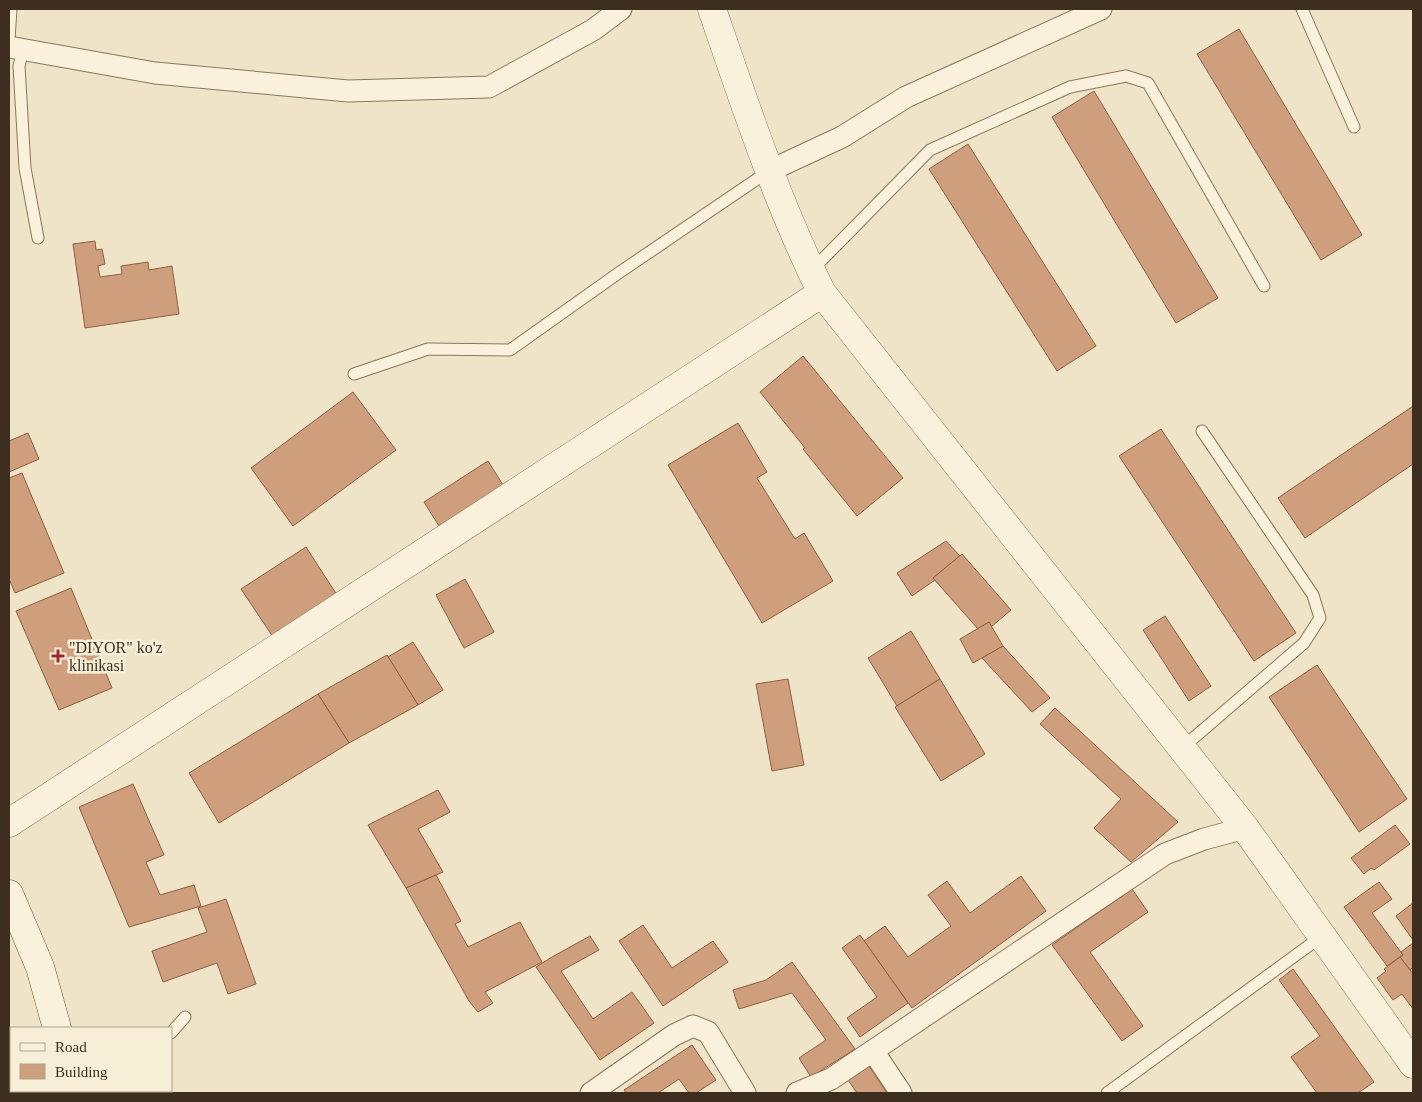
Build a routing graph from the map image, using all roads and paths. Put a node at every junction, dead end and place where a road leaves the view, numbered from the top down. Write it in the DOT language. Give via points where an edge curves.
graph roads {
  1 [pos="10,9"];
  2 [pos="621,9"];
  3 [pos="712,9"];
  4 [pos="1101,9"];
  5 [pos="1302,9"];
  6 [pos="13,46"];
  7 [pos="1354,127"];
  8 [pos="769,171"];
  9 [pos="38,238"];
  10 [pos="817,282"];
  11 [pos="1264,286"];
  12 [pos="354,374"];
  13 [pos="1202,431"];
  14 [pos="1182,748"];
  15 [pos="9,823"];
  16 [pos="1246,828"];
  17 [pos="9,894"];
  18 [pos="1322,936"];
  19 [pos="185,1017"];
  20 [pos="57,1027"];
  21 [pos="172,1031"];
  22 [pos="873,1050"];
  23 [pos="1413,1064"];
  24 [pos="591,1093"];
  25 [pos="745,1093"];
  26 [pos="797,1093"];
  27 [pos="901,1093"];
  28 [pos="1107,1093"];
  1 -- 6 [label="lane"];
  2 -- 6 [label="street" via="593,30 489,87 348,91 154,73"];
  3 -- 8 [label="street"];
  4 -- 8 [label="street" via="906,97 842,137"];
  5 -- 7 [label="lane"];
  6 -- 9 [label="lane" via="19,66 25,168"];
  8 -- 10 [label="street"];
  8 -- 12 [label="lane" via="510,350 428,349"];
  10 -- 11 [label="lane" via="930,150 1070,87 1126,76 1148,83"];
  10 -- 14 [label="street"];
  10 -- 15 [label="street"];
  13 -- 14 [label="lane" via="1313,595 1320,618 1304,643"];
  14 -- 16 [label="street"];
  16 -- 18 [label="street"];
  16 -- 22 [label="street" via="1165,854"];
  17 -- 20 [label="street" via="40,966"];
  18 -- 23 [label="street"];
  18 -- 28 [label="lane"];
  19 -- 21 [label="lane"];
  22 -- 26 [label="street" via="831,1079"];
  22 -- 27 [label="street"];
  24 -- 25 [label="street" via="674,1035 693,1026 708,1032"];
}
